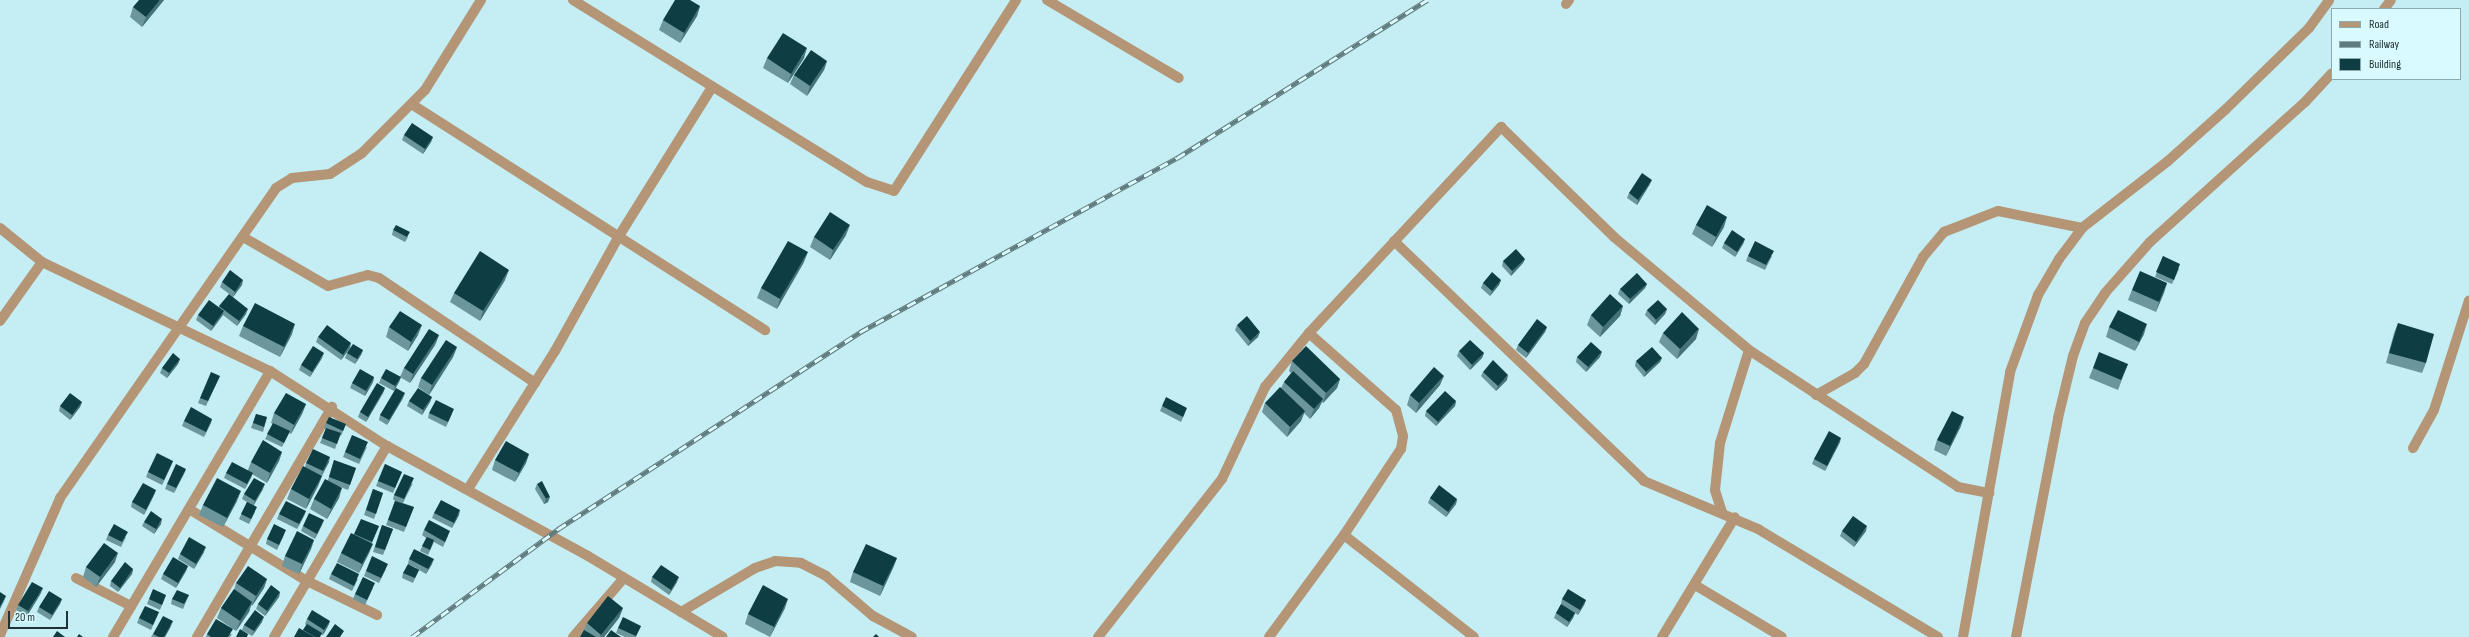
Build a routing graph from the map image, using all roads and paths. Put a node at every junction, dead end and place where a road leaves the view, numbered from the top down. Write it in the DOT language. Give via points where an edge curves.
graph roads {
  1 [pos="481,0"];
  2 [pos="573,0"];
  3 [pos="1016,0"];
  4 [pos="2329,0"];
  5 [pos="2391,0"];
  6 [pos="1050,1"];
  7 [pos="2385,8"];
  8 [pos="2331,74"];
  9 [pos="1179,78"];
  10 [pos="712,87"];
  11 [pos="412,105"];
  12 [pos="0,228"];
  13 [pos="2082,228"];
  14 [pos="619,236"];
  15 [pos="243,238"];
  16 [pos="1394,242"];
  17 [pos="42,262"];
  18 [pos="2469,300"];
  19 [pos="0,321"];
  20 [pos="181,329"];
  21 [pos="765,330"];
  22 [pos="1309,333"];
  23 [pos="1749,350"];
  24 [pos="270,371"];
  25 [pos="535,383"];
  26 [pos="1816,395"];
  27 [pos="332,407"];
  28 [pos="387,446"];
  29 [pos="2413,448"];
  30 [pos="468,489"];
  31 [pos="1989,493"];
  32 [pos="188,509"];
  33 [pos="1722,512"];
  34 [pos="1735,517"];
  35 [pos="1344,535"];
  36 [pos="250,546"];
  37 [pos="76,578"];
  38 [pos="623,579"];
  39 [pos="307,580"];
  40 [pos="1695,585"];
  41 [pos="131,606"];
  42 [pos="681,612"];
  43 [pos="377,615"];
  44 [pos="0,635"];
  45 [pos="115,636"];
  46 [pos="197,637"];
  47 [pos="274,637"];
  48 [pos="573,637"];
  49 [pos="723,637"];
  50 [pos="912,637"];
  51 [pos="1098,637"];
  52 [pos="1269,637"];
  53 [pos="1474,637"];
  54 [pos="1662,637"];
  55 [pos="1782,637"];
  56 [pos="1938,637"];
  57 [pos="1963,637"];
  58 [pos="2016,637"];
  1 -- 11 [label="street"];
  2 -- 10 [label="street"];
  3 -- 10 [label="street" via="894,191 867,182"];
  4 -- 13 [label="street" via="2309,28 2226,109 2168,161"];
  5 -- 7 [label="street"];
  6 -- 9 [label="street"];
  8 -- 58 [label="street" via="2306,101 2150,242 2105,293 2085,323 2073,356 2058,418"];
  10 -- 14 [label="street"];
  11 -- 14 [label="street"];
  11 -- 15 [label="street" via="362,153 330,174 292,178 276,188"];
  12 -- 17 [label="street"];
  13 -- 26 [label="street" via="1998,211 1944,232 1923,256 1864,364 1856,373"];
  13 -- 31 [label="street" via="2059,259 2023,332 2010,372"];
  14 -- 21 [label="street"];
  14 -- 25 [label="street"];
  15 -- 20 [label="street"];
  15 -- 25 [label="street" via="328,286 368,275 379,278"];
  16 -- 22 [label="street"];
  16 -- 23 [label="street" via="1502,127 1614,237"];
  16 -- 33 [label="street" via="1644,481 1693,504"];
  17 -- 19 [label="street"];
  17 -- 20 [label="street"];
  18 -- 29 [label="street" via="2434,410"];
  20 -- 24 [label="street"];
  20 -- 44 [label="street" via="60,498"];
  22 -- 35 [label="street" via="1396,410 1402,425 1401,449"];
  22 -- 51 [label="street" via="1265,387 1222,479"];
  23 -- 26 [label="street"];
  23 -- 33 [label="street" via="1720,443 1715,490"];
  24 -- 27 [label="street"];
  24 -- 32 [label="street"];
  25 -- 30 [label="street"];
  26 -- 31 [label="street" via="1958,487"];
  27 -- 28 [label="street"];
  27 -- 36 [label="street"];
  28 -- 30 [label="street"];
  28 -- 39 [label="street"];
  30 -- 38 [label="street"];
  31 -- 57 [label="street"];
  32 -- 36 [label="street"];
  32 -- 41 [label="street"];
  33 -- 34 [label="street"];
  34 -- 40 [label="street"];
  34 -- 56 [label="street"];
  35 -- 52 [label="street"];
  35 -- 53 [label="street"];
  36 -- 39 [label="street"];
  36 -- 46 [label="street"];
  37 -- 41 [label="street"];
  38 -- 42 [label="street"];
  38 -- 48 [label="street"];
  39 -- 43 [label="street"];
  39 -- 47 [label="street"];
  40 -- 54 [label="street"];
  40 -- 55 [label="street"];
  41 -- 45 [label="street"];
  42 -- 49 [label="street"];
  42 -- 50 [label="street" via="755,568 775,560 801,563 826,576 873,616"];
}
